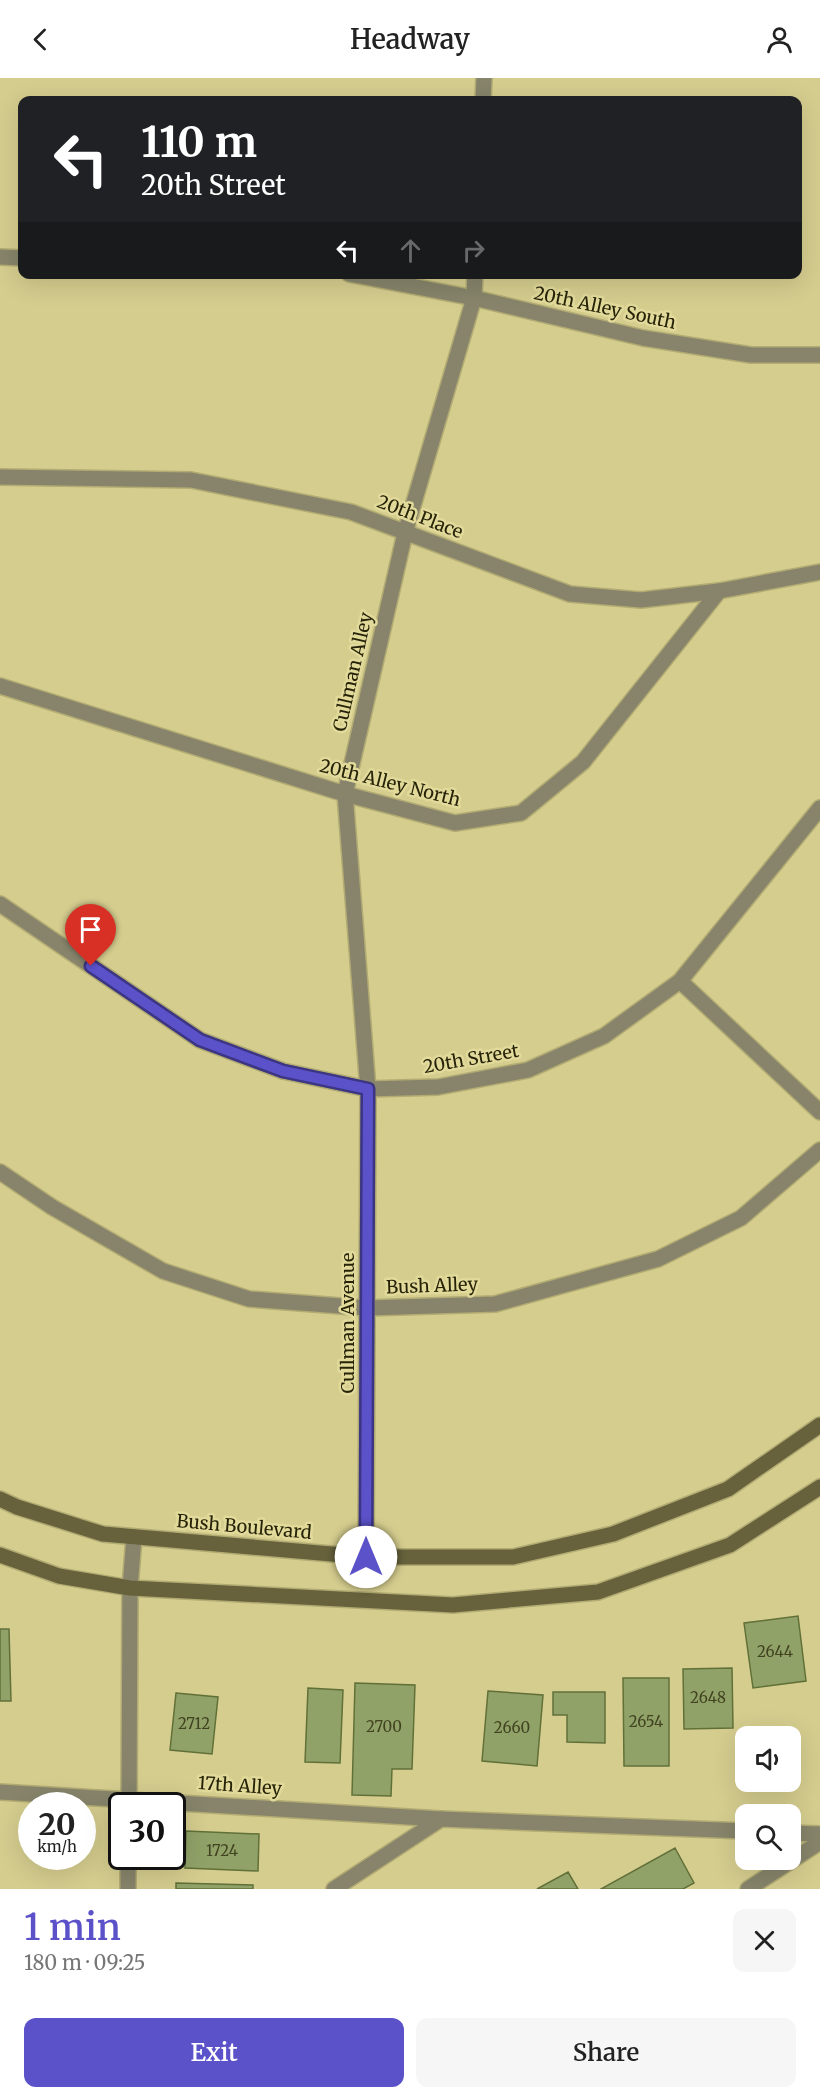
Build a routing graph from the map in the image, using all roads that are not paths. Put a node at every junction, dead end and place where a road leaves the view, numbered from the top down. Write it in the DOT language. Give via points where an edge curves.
graph roads {
  1 [pos="484,78"];
  2 [pos="483,96"];
  3 [pos="0,257"];
  4 [pos="18,258"];
  5 [pos="375,279"];
  6 [pos="475,279"];
  7 [pos="474,298"];
  8 [pos="820,355"];
  9 [pos="0,477"];
  10 [pos="405,533"];
  11 [pos="820,572"];
  12 [pos="719,591"];
  13 [pos="0,686"];
  14 [pos="345,794"];
  15 [pos="820,808"];
  16 [pos="0,904"];
  17 [pos="680,981"];
  18 [pos="368,1089"];
  19 [pos="820,1112"];
  20 [pos="820,1150"];
  21 [pos="0,1172"];
  22 [pos="368,1308"];
  23 [pos="820,1425"];
  24 [pos="820,1487"];
  25 [pos="0,1499"];
  26 [pos="135,1537"];
  27 [pos="0,1555"];
  28 [pos="366,1557"];
  29 [pos="130,1588"];
  30 [pos="0,1792"];
  31 [pos="129,1792"];
  32 [pos="108,1800"];
  33 [pos="186,1805"];
  34 [pos="441,1819"];
  35 [pos="735,1831"];
  36 [pos="801,1833"];
  37 [pos="820,1834"];
  38 [pos="820,1842"];
  39 [pos="128,1870"];
  40 [pos="128,1889"];
  41 [pos="334,1889"];
  42 [pos="750,1889"];
  1 -- 2 [label="street"];
  3 -- 4 [label="street"];
  5 -- 7 [label="street, 20th Alley South"];
  6 -- 7 [label="street, Cullman Alley"];
  7 -- 8 [label="street, 20th Alley South" via="643,338 751,355"];
  7 -- 10 [label="street, Cullman Alley"];
  9 -- 10 [label="street, 20th Place" via="191,480 351,512"];
  10 -- 12 [label="street, 20th Place" via="570,594 641,600"];
  10 -- 14 [label="street, Cullman Alley"];
  11 -- 12 [label="street, 20th Place"];
  12 -- 14 [label="street, 20th Alley North" via="583,762 520,813 454,823"];
  13 -- 14 [label="street, 20th Alley North"];
  14 -- 18 [label="street, Cullman Alley"];
  15 -- 17 [label="street, 20th Street"];
  16 -- 18 [label="street, 20th Street" via="200,1040 283,1071"];
  17 -- 18 [label="street, 20th Street" via="604,1036 528,1070 438,1087"];
  17 -- 19 [label="street"];
  18 -- 22 [label="street, Cullman Avenue"];
  20 -- 22 [label="street, Bush Alley" via="741,1218 658,1259 495,1304"];
  21 -- 22 [label="street, Bush Alley" via="52,1207 163,1270 249,1299"];
  22 -- 28 [label="street, Cullman Avenue"];
  23 -- 28 [label="main road, Bush Boulevard" via="728,1489 613,1534 513,1557"];
  24 -- 29 [label="main road" via="730,1545 598,1592 453,1605"];
  25 -- 26 [label="main road, Bush Boulevard" via="103,1534"];
  26 -- 28 [label="main road, Bush Boulevard"];
  26 -- 29 [label="street"];
  27 -- 29 [label="main road" via="59,1576"];
  29 -- 31 [label="street"];
  30 -- 32 [label="street, 17th Alley"];
  33 -- 34 [label="street, 17th Alley"];
  34 -- 35 [label="street, 17th Alley"];
  34 -- 41 [label="street"];
  36 -- 37 [label="street"];
  38 -- 42 [label="street"];
  39 -- 40 [label="street"];
}
